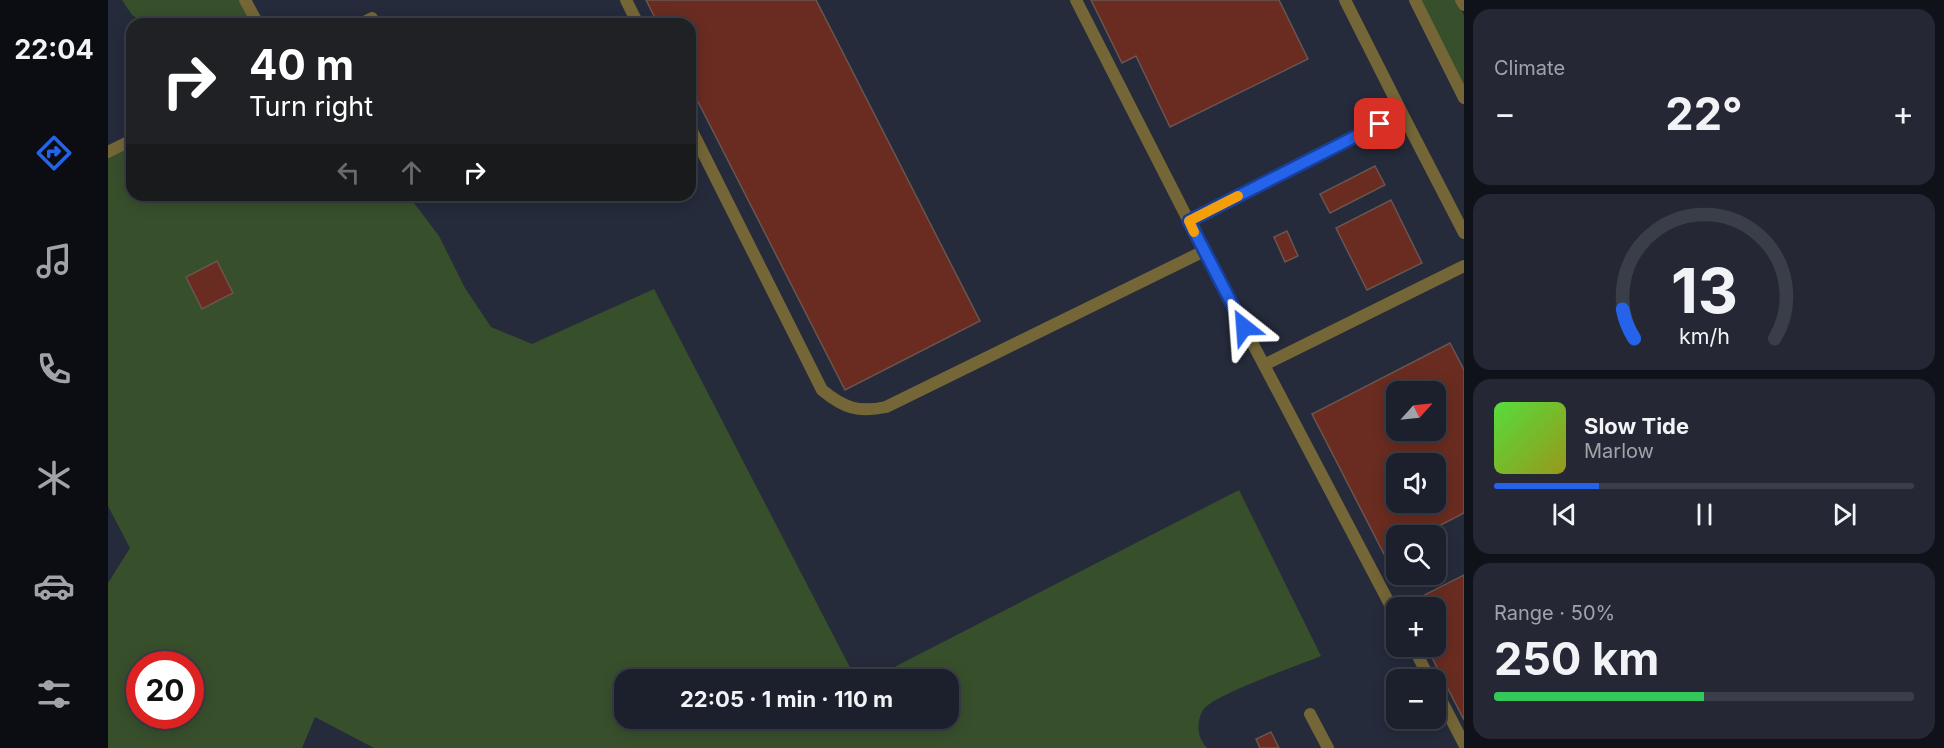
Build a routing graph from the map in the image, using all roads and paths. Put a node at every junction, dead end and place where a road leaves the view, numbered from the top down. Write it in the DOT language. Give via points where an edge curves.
graph roads {
  1 [pos="245,0"];
  2 [pos="626,0"];
  3 [pos="1076,0"];
  4 [pos="1345,0"];
  5 [pos="1415,0"];
  6 [pos="1461,0"];
  7 [pos="1464,5"];
  8 [pos="255,18"];
  9 [pos="635,18"];
  10 [pos="1464,98"];
  11 [pos="1402,113"];
  12 [pos="696,139"];
  13 [pos="126,143"];
  14 [pos="108,152"];
  15 [pos="1189,221"];
  16 [pos="1464,233"];
  17 [pos="1204,251"];
  18 [pos="1464,266"];
  19 [pos="1264,365"];
  20 [pos="1386,597"];
  21 [pos="1446,709"];
  22 [pos="1310,714"];
  23 [pos="1464,744"];
  24 [pos="1328,748"];
  1 -- 8 [label="lane"];
  2 -- 9 [label="lane"];
  3 -- 15 [label="lane"];
  4 -- 11 [label="lane"];
  5 -- 10 [label="lane"];
  6 -- 7 [label="lane"];
  11 -- 15 [label="lane"];
  11 -- 16 [label="lane"];
  12 -- 17 [label="lane" via="822,390 838,403 855,408 870,411 886,407"];
  13 -- 14 [label="lane"];
  15 -- 17 [label="lane"];
  17 -- 19 [label="lane"];
  18 -- 19 [label="lane"];
  19 -- 20 [label="lane"];
  21 -- 23 [label="lane"];
  22 -- 24 [label="lane"];
}
